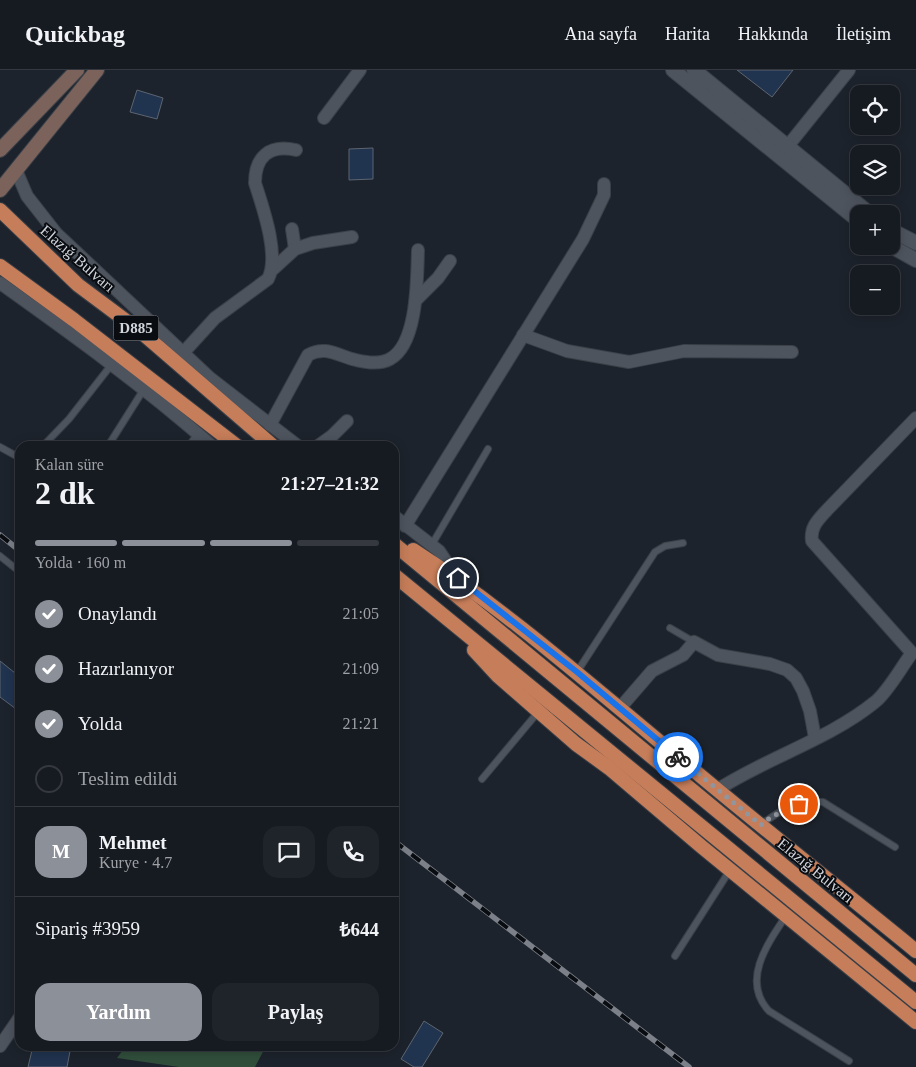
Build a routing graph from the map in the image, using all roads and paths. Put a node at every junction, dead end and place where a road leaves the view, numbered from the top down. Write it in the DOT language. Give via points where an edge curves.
graph roads {
  1 [pos="77,70"];
  2 [pos="97,70"];
  3 [pos="360,70"];
  4 [pos="673,70"];
  5 [pos="694,70"];
  6 [pos="848,70"];
  7 [pos="324,118"];
  8 [pos="787,147"];
  9 [pos="0,150"];
  10 [pos="296,150"];
  11 [pos="16,170"];
  12 [pos="604,184"];
  13 [pos="0,190"];
  14 [pos="859,205"];
  15 [pos="0,210"];
  16 [pos="850,214"];
  17 [pos="292,229"];
  18 [pos="900,235"];
  19 [pos="352,237"];
  20 [pos="916,243"];
  21 [pos="295,249"];
  22 [pos="418,250"];
  23 [pos="900,251"];
  24 [pos="916,260"];
  25 [pos="450,261"];
  26 [pos="0,266"];
  27 [pos="272,270"];
  28 [pos="0,283"];
  29 [pos="416,300"];
  30 [pos="523,335"];
  31 [pos="792,352"];
  32 [pos="183,353"];
  33 [pos="112,364"];
  34 [pos="144,389"];
  35 [pos="916,418"];
  36 [pos="347,421"];
  37 [pos="270,425"];
  38 [pos="198,433"];
  39 [pos="48,441"];
  40 [pos="111,441"];
  41 [pos="192,441"];
  42 [pos="207,441"];
  43 [pos="231,441"];
  44 [pos="267,441"];
  45 [pos="291,441"];
  46 [pos="325,441"];
  47 [pos="0,447"];
  48 [pos="488,449"];
  49 [pos="15,455"];
  50 [pos="399,520"];
  51 [pos="406,526"];
  52 [pos="399,540"];
  53 [pos="683,543"];
  54 [pos="431,546"];
  55 [pos="399,548"];
  56 [pos="0,556"];
  57 [pos="15,568"];
  58 [pos="458,578"];
  59 [pos="399,579"];
  60 [pos="436,609"];
  61 [pos="670,628"];
  62 [pos="694,642"];
  63 [pos="577,672"];
  64 [pos="620,708"];
  65 [pos="538,711"];
  66 [pos="815,738"];
  67 [pos="482,779"];
  68 [pos="717,790"];
  69 [pos="761,825"];
  70 [pos="895,847"];
  71 [pos="730,870"];
  72 [pos="786,916"];
  73 [pos="916,951"];
  74 [pos="675,956"];
  75 [pos="916,975"];
  76 [pos="916,1002"];
  77 [pos="916,1022"];
  78 [pos="15,1024"];
  79 [pos="0,1046"];
  80 [pos="849,1061"];
  1 -- 9 [label="main road"];
  2 -- 11 [label="main road"];
  3 -- 7 [label="street"];
  4 -- 16 [label="street"];
  5 -- 8 [label="street"];
  6 -- 8 [label="street"];
  8 -- 14 [label="street"];
  10 -- 27 [label="street" via="286,147 269,151 259,160 256,172 272,253"];
  11 -- 13 [label="main road"];
  11 -- 32 [label="street" via="27,196 56,233"];
  12 -- 30 [label="street" via="604,195 583,239"];
  15 -- 44 [label="highway, Elazığ Bulvarı / D885" via="78,285 141,332"];
  17 -- 21 [label="street"];
  18 -- 20 [label="street"];
  19 -- 21 [label="street"];
  21 -- 27 [label="street"];
  22 -- 29 [label="street"];
  23 -- 24 [label="street"];
  25 -- 29 [label="street"];
  26 -- 43 [label="highway, D885"];
  27 -- 32 [label="street" via="268,278 215,318"];
  28 -- 33 [label="street"];
  29 -- 37 [label="street" via="412,320 399,351 390,359 377,363 317,350 308,355"];
  30 -- 31 [label="street" via="567,351 629,362 684,351"];
  30 -- 51 [label="street"];
  32 -- 37 [label="street"];
  33 -- 34 [label="street"];
  33 -- 39 [label="lane"];
  34 -- 38 [label="street"];
  34 -- 40 [label="lane"];
  35 -- 66 [label="street" via="827,510 811,534 812,541 912,653 877,701"];
  36 -- 46 [label="street"];
  37 -- 45 [label="street"];
  38 -- 41 [label="lane"];
  38 -- 42 [label="street"];
  47 -- 49 [label="lane"];
  48 -- 54 [label="lane"];
  50 -- 51 [label="street"];
  51 -- 54 [label="street"];
  52 -- 58 [label="highway"];
  53 -- 63 [label="lane" via="665,546 655,552"];
  54 -- 58 [label="street"];
  55 -- 75 [label="highway, Elazığ Bulvarı"];
  56 -- 57 [label="lane"];
  58 -- 63 [label="highway"];
  59 -- 60 [label="highway"];
  60 -- 65 [label="highway" via="498,676"];
  60 -- 76 [label="highway"];
  61 -- 62 [label="lane"];
  62 -- 64 [label="street" via="683,655 652,671"];
  62 -- 66 [label="street" via="718,655 787,670 796,678 802,691"];
  63 -- 64 [label="highway"];
  64 -- 68 [label="highway"];
  65 -- 67 [label="lane"];
  65 -- 71 [label="highway"];
  66 -- 68 [label="street" via="745,772"];
  68 -- 69 [label="highway"];
  69 -- 70 [label="lane" via="799,804 823,802"];
  69 -- 73 [label="highway"];
  71 -- 72 [label="highway"];
  71 -- 74 [label="lane"];
  72 -- 77 [label="highway"];
  72 -- 80 [label="lane" via="773,935 756,973 760,1001 769,1011"];
  78 -- 79 [label="street"];
}
